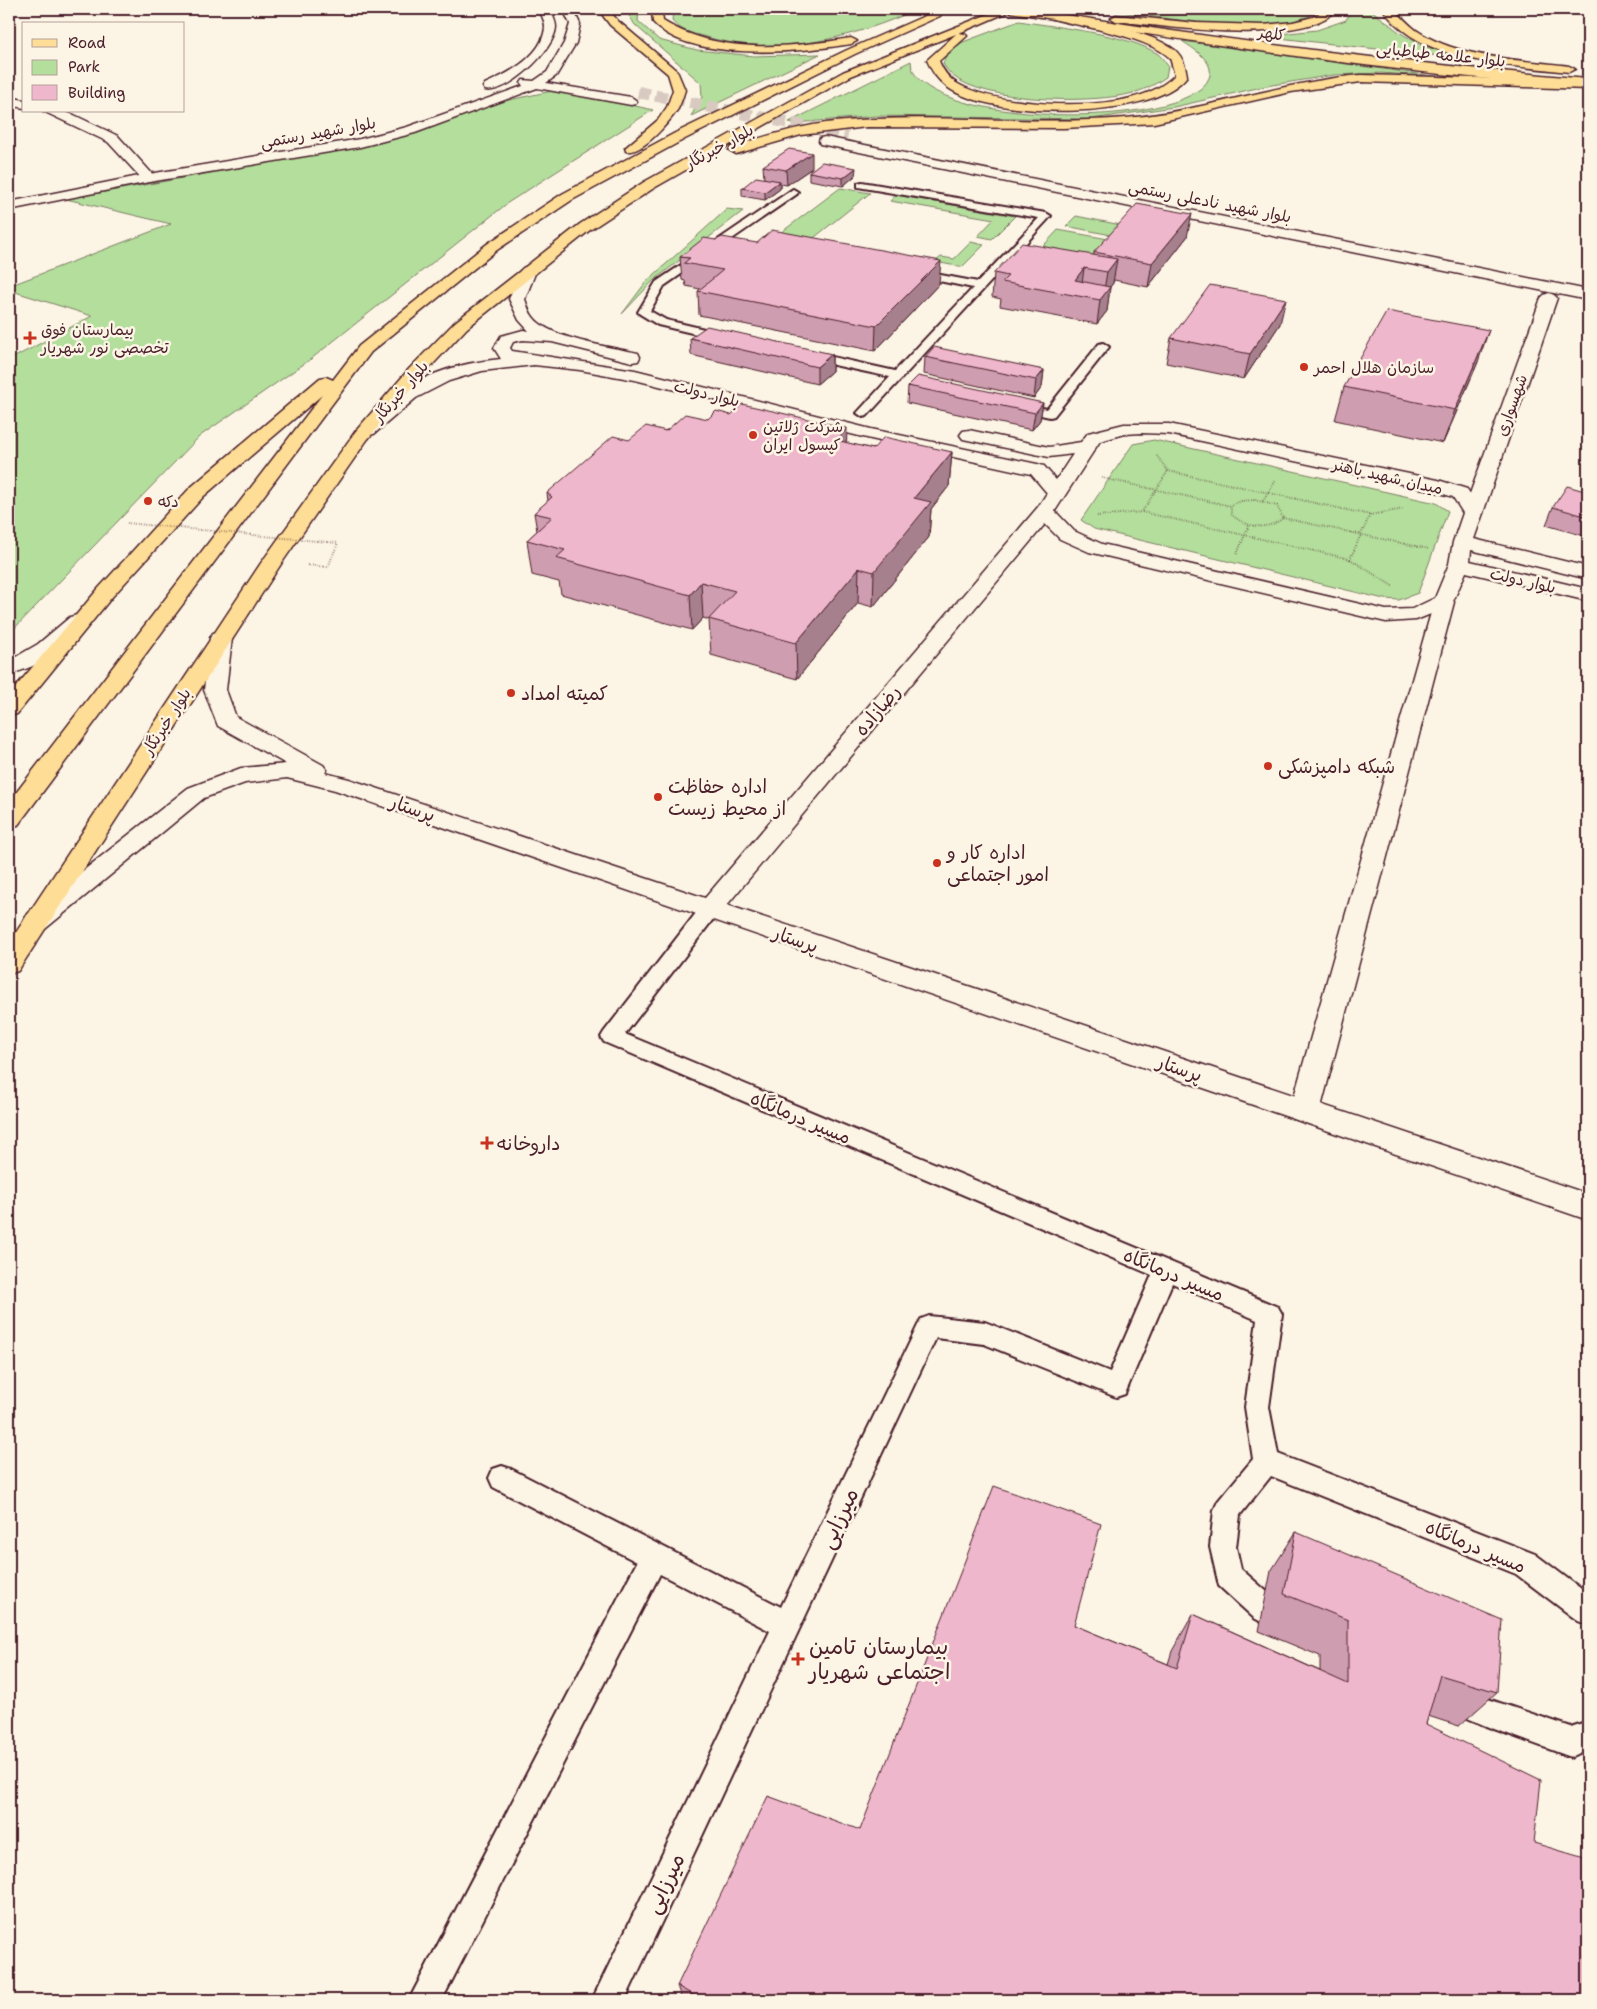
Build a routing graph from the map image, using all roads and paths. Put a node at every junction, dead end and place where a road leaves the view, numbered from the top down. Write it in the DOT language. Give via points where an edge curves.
graph roads {
  1 [pos="544,9"];
  2 [pos="568,9"];
  3 [pos="603,9"];
  4 [pos="660,9"];
  5 [pos="1010,9"];
  6 [pos="1332,9"];
  7 [pos="1388,9"];
  8 [pos="943,11"];
  9 [pos="1055,13"];
  10 [pos="1116,18"];
  11 [pos="979,20"];
  12 [pos="1304,46"];
  13 [pos="1292,53"];
  14 [pos="521,70"];
  15 [pos="1588,72"];
  16 [pos="552,74"];
  17 [pos="504,80"];
  18 [pos="1588,84"];
  19 [pos="535,85"];
  20 [pos="474,93"];
  21 [pos="9,101"];
  22 [pos="22,104"];
  23 [pos="449,104"];
  24 [pos="52,112"];
  25 [pos="408,117"];
  26 [pos="352,131"];
  27 [pos="848,135"];
  28 [pos="825,141"];
  29 [pos="145,173"];
  30 [pos="649,185"];
  31 [pos="862,185"];
  32 [pos="793,192"];
  33 [pos="9,196"];
  34 [pos="567,197"];
  35 [pos="9,206"];
  36 [pos="726,238"];
  37 [pos="746,242"];
  38 [pos="528,271"];
  39 [pos="902,271"];
  40 [pos="980,286"];
  41 [pos="1588,286"];
  42 [pos="1588,295"];
  43 [pos="1549,298"];
  44 [pos="552,337"];
  45 [pos="737,340"];
  46 [pos="1103,347"];
  47 [pos="365,349"];
  48 [pos="793,352"];
  49 [pos="534,360"];
  50 [pos="649,361"];
  51 [pos="894,378"];
  52 [pos="911,384"];
  53 [pos="1003,403"];
  54 [pos="843,408"];
  55 [pos="862,413"];
  56 [pos="881,417"];
  57 [pos="956,433"];
  58 [pos="361,436"];
  59 [pos="1088,447"];
  60 [pos="1072,471"];
  61 [pos="1114,472"];
  62 [pos="1109,479"];
  63 [pos="1103,487"];
  64 [pos="1156,489"];
  65 [pos="1057,493"];
  66 [pos="1231,506"];
  67 [pos="1045,512"];
  68 [pos="1473,513"];
  69 [pos="1283,518"];
  70 [pos="127,523"];
  71 [pos="1361,535"];
  72 [pos="1461,554"];
  73 [pos="1350,559"];
  74 [pos="328,567"];
  75 [pos="1588,573"];
  76 [pos="105,593"];
  77 [pos="1588,595"];
  78 [pos="1434,607"];
  79 [pos="220,638"];
  80 [pos="9,668"];
  81 [pos="9,709"];
  82 [pos="341,784"];
  83 [pos="9,819"];
  84 [pos="710,909"];
  85 [pos="36,922"];
  86 [pos="9,964"];
  87 [pos="1305,1111"];
  88 [pos="1588,1207"];
  89 [pos="1166,1270"];
  90 [pos="1266,1462"];
  91 [pos="502,1478"];
  92 [pos="654,1558"];
  93 [pos="1588,1611"];
  94 [pos="787,1626"];
  95 [pos="1310,1638"];
  96 [pos="1433,1689"];
  97 [pos="1588,1735"];
  98 [pos="425,2000"];
  99 [pos="608,2000"];
  1 -- 14 [label="street" via="550,28 543,49"];
  2 -- 16 [label="street, بلوار شهید رستمی" via="575,24 573,34"];
  3 -- 34 [label="main road" via="614,23 673,73 679,90 662,124"];
  4 -- 8 [label="main road" via="657,12 658,22 669,31 735,48 774,50 816,48 852,41"];
  5 -- 9 [label="main road, کلهر"];
  5 -- 11 [label="main road, بلوار خبرنگار"];
  6 -- 10 [label="main road" via="1314,20 1248,29"];
  7 -- 15 [label="main road" via="1414,35 1455,50 1494,59"];
  8 -- 34 [label="main road, بلوار خبرنگار" via="688,132"];
  9 -- 10 [label="main road, کلهر"];
  9 -- 11 [label="main road" via="1171,52 1179,63 1181,76 1172,86 1154,95 1099,107 1024,105 990,100 955,87 939,75 933,60"];
  9 -- 13 [label="main road, کلهر"];
  10 -- 12 [label="main road, کلهر"];
  11 -- 30 [label="main road, بلوار خبرنگار" via="847,74"];
  12 -- 15 [label="main road, بلوار علامه طباطبایی"];
  13 -- 18 [label="main road, بلوار علامه طباطبایی" via="1457,73"];
  14 -- 16 [label="street"];
  14 -- 17 [label="street"];
  16 -- 19 [label="street, بلوار شهید رستمی"];
  16 -- 19 [label="street" via="635,96"];
  17 -- 19 [label="street"];
  17 -- 20 [label="street"];
  18 -- 30 [label="main road" via="1354,79 1129,122 1067,125 886,122 817,128 762,140"];
  19 -- 29 [label="street, بلوار شهید رستمی" via="411,130 360,144"];
  21 -- 22 [label="street"];
  23 -- 25 [label="street"];
  24 -- 29 [label="street" via="113,138"];
  26 -- 29 [label="street, بلوار شهید رستمی"];
  27 -- 41 [label="street, بلوار شهید نادعلی رستمی"];
  28 -- 42 [label="street, بلوار شهید نادعلی رستمی"];
  29 -- 33 [label="street, بلوار شهید رستمی" via="65,182"];
  29 -- 35 [label="street, بلوار شهید رستمی"];
  30 -- 38 [label="main road, بلوار خبرنگار" via="584,227"];
  31 -- 40 [label="lane" via="1046,216"];
  32 -- 36 [label="lane"];
  34 -- 47 [label="main road, بلوار خبرنگار" via="492,247"];
  36 -- 37 [label="lane"];
  36 -- 45 [label="lane" via="660,284 644,312 662,323"];
  38 -- 44 [label="street" via="517,299 526,319"];
  38 -- 58 [label="main road, بلوار خبرنگار" via="461,326"];
  39 -- 40 [label="lane"];
  40 -- 51 [label="lane"];
  43 -- 68 [label="street, شهسواری"];
  44 -- 49 [label="street" via="523,335 507,339 502,348 506,355"];
  44 -- 50 [label="street"];
  46 -- 53 [label="lane" via="1050,413"];
  47 -- 76 [label="main road" via="197,492"];
  47 -- 83 [label="main road, بلوار خبرنگار"];
  48 -- 51 [label="lane"];
  49 -- 58 [label="street, بلوار دولت" via="480,366 443,377 410,394"];
  49 -- 65 [label="street, بلوار دولت" via="635,375 871,434 1037,470"];
  51 -- 52 [label="lane"];
  51 -- 55 [label="lane"];
  54 -- 55 [label="street"];
  55 -- 56 [label="street"];
  57 -- 59 [label="street" via="1049,452"];
  58 -- 79 [label="main road, بلوار خبرنگار"];
  59 -- 60 [label="street, میدان شهید باهنر"];
  59 -- 68 [label="street, میدان شهید باهنر" via="1094,437 1109,433 1141,428 1169,429 1438,486 1460,493"];
  60 -- 62 [label="path"];
  60 -- 65 [label="street, میدان شهید باهنر"];
  61 -- 62 [label="path"];
  62 -- 63 [label="path"];
  62 -- 64 [label="path"];
  64 -- 66 [label="path"];
  64 -- 71 [label="path" via="1168,471 1370,515"];
  64 -- 73 [label="path" via="1142,512"];
  65 -- 67 [label="street, میدان شهید باهنر"];
  66 -- 69 [label="path" via="1241,501 1263,501 1276,506"];
  66 -- 69 [label="path" via="1230,514 1249,525 1270,526"];
  67 -- 78 [label="street" via="1068,537 1096,548 1386,616 1410,616"];
  67 -- 84 [label="street, رضازاده"];
  68 -- 72 [label="street"];
  69 -- 71 [label="path"];
  70 -- 74 [label="path, bridge" via="338,543"];
  71 -- 72 [label="path"];
  71 -- 73 [label="path"];
  72 -- 75 [label="street, بلوار دولت"];
  72 -- 77 [label="street, بلوار دولت"];
  72 -- 78 [label="street"];
  73 -- 78 [label="path" via="1409,596"];
  76 -- 80 [label="street" via="53,645"];
  76 -- 81 [label="main road"];
  78 -- 87 [label="street"];
  79 -- 82 [label="street" via="215,690 226,721"];
  79 -- 85 [label="main road, بلوار خبرنگار"];
  82 -- 84 [label="street, پرستار"];
  82 -- 85 [label="street, پرستار" via="288,771 241,776 196,793"];
  84 -- 87 [label="street, پرستار"];
  84 -- 89 [label="lane, مسیر درمانگاه" via="611,1037"];
  85 -- 86 [label="main road, بلوار خبرنگار"];
  87 -- 88 [label="street, پرستار"];
  89 -- 90 [label="lane, مسیر درمانگاه" via="1270,1314 1257,1408"];
  89 -- 94 [label="lane, میرزایی" via="1116,1386 985,1332 929,1327"];
  90 -- 93 [label="lane, مسیر درمانگاه" via="1525,1564"];
  90 -- 95 [label="lane" via="1226,1510 1223,1547 1229,1576 1264,1608"];
  91 -- 92 [label="lane"];
  92 -- 94 [label="lane"];
  92 -- 98 [label="lane"];
  94 -- 99 [label="lane, میرزایی"];
  96 -- 97 [label="lane" via="1570,1742"];
}
